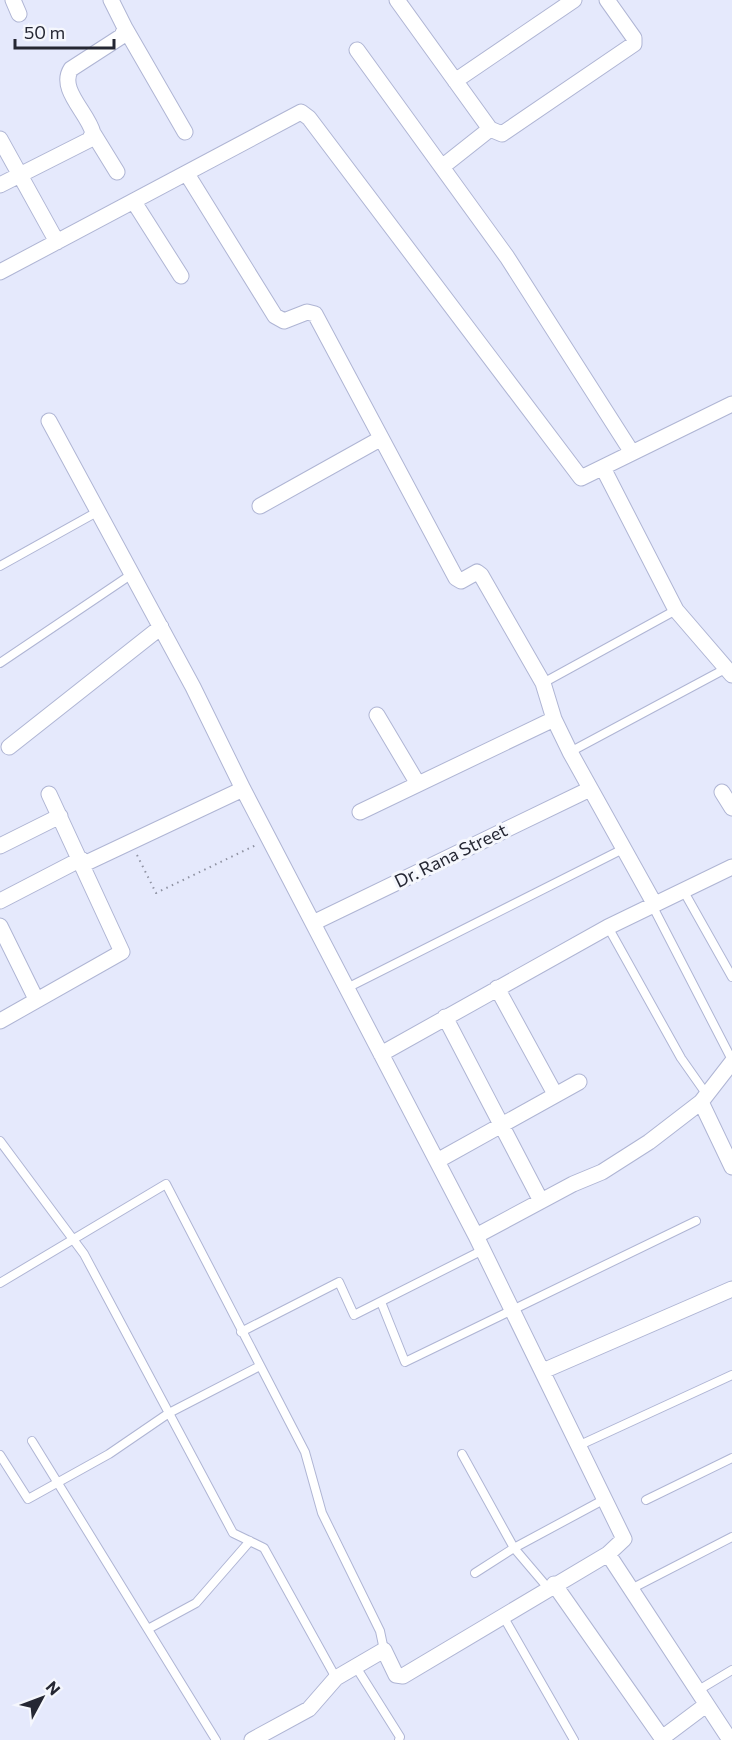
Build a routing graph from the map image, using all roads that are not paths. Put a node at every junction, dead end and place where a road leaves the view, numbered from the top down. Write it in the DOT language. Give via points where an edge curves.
graph roads {
  1 [pos="13,0"];
  2 [pos="111,0"];
  3 [pos="397,0"];
  4 [pos="573,0"];
  5 [pos="607,0"];
  6 [pos="19,14"];
  7 [pos="125,28"];
  8 [pos="357,50"];
  9 [pos="455,81"];
  10 [pos="490,129"];
  11 [pos="185,132"];
  12 [pos="93,133"];
  13 [pos="0,139"];
  14 [pos="442,166"];
  15 [pos="117,172"];
  16 [pos="187,174"];
  17 [pos="19,176"];
  18 [pos="0,185"];
  19 [pos="134,202"];
  20 [pos="57,242"];
  21 [pos="0,272"];
  22 [pos="181,276"];
  23 [pos="732,404"];
  24 [pos="49,421"];
  25 [pos="380,439"];
  26 [pos="631,451"];
  27 [pos="603,468"];
  28 [pos="260,506"];
  29 [pos="97,512"];
  30 [pos="0,566"];
  31 [pos="132,574"];
  32 [pos="676,610"];
  33 [pos="161,627"];
  34 [pos="0,663"];
  35 [pos="729,672"];
  36 [pos="543,683"];
  37 [pos="377,715"];
  38 [pos="554,719"];
  39 [pos="9,747"];
  40 [pos="570,752"];
  41 [pos="418,784"];
  42 [pos="243,789"];
  43 [pos="590,789"];
  44 [pos="722,792"];
  45 [pos="49,794"];
  46 [pos="732,808"];
  47 [pos="360,812"];
  48 [pos="60,816"];
  49 [pos="0,846"];
  50 [pos="625,848"];
  51 [pos="82,861"];
  52 [pos="732,867"];
  53 [pos="684,890"];
  54 [pos="0,901"];
  55 [pos="653,904"];
  56 [pos="313,923"];
  57 [pos="0,926"];
  58 [pos="608,927"];
  59 [pos="732,977"];
  60 [pos="346,988"];
  61 [pos="497,988"];
  62 [pos="36,999"];
  63 [pos="444,1017"];
  64 [pos="0,1021"];
  65 [pos="381,1054"];
  66 [pos="732,1061"];
  67 [pos="579,1082"];
  68 [pos="555,1094"];
  69 [pos="704,1099"];
  70 [pos="501,1125"];
  71 [pos="0,1141"];
  72 [pos="436,1161"];
  73 [pos="732,1167"];
  74 [pos="541,1201"];
  75 [pos="696,1221"];
  76 [pos="74,1241"];
  77 [pos="480,1243"];
  78 [pos="0,1283"];
  79 [pos="732,1289"];
  80 [pos="381,1302"];
  81 [pos="512,1308"];
  82 [pos="242,1332"];
  83 [pos="260,1366"];
  84 [pos="543,1371"];
  85 [pos="732,1375"];
  86 [pos="169,1413"];
  87 [pos="32,1441"];
  88 [pos="580,1445"];
  89 [pos="462,1454"];
  90 [pos="0,1455"];
  91 [pos="732,1458"];
  92 [pos="57,1482"];
  93 [pos="605,1499"];
  94 [pos="646,1500"];
  95 [pos="732,1537"];
  96 [pos="250,1541"];
  97 [pos="514,1548"];
  98 [pos="608,1554"];
  99 [pos="475,1573"];
  100 [pos="551,1586"];
  101 [pos="629,1590"];
  102 [pos="503,1616"];
  103 [pos="148,1629"];
  104 [pos="384,1650"];
  105 [pos="356,1667"];
  106 [pos="732,1670"];
  107 [pos="336,1678"];
  108 [pos="696,1691"];
  109 [pos="706,1705"];
  110 [pos="661,1739"];
  111 [pos="216,1740"];
  112 [pos="252,1740"];
  113 [pos="399,1740"];
  114 [pos="573,1740"];
  115 [pos="730,1740"];
  1 -- 6 [label="street"];
  2 -- 7 [label="street"];
  3 -- 9 [label="street"];
  4 -- 9 [label="street"];
  5 -- 10 [label="street" via="634,38 630,49 502,134"];
  7 -- 11 [label="street"];
  7 -- 12 [label="street" via="122,36 71,69 66,77"];
  8 -- 14 [label="street"];
  9 -- 10 [label="street"];
  10 -- 14 [label="street"];
  12 -- 15 [label="street"];
  12 -- 17 [label="street" via="89,140"];
  13 -- 17 [label="street"];
  14 -- 26 [label="street" via="507,257"];
  16 -- 19 [label="street"];
  16 -- 25 [label="street" via="275,316 284,321 307,312 315,314"];
  16 -- 27 [label="street" via="301,112 578,475 586,478"];
  17 -- 18 [label="street"];
  17 -- 20 [label="street"];
  19 -- 20 [label="street"];
  19 -- 22 [label="street"];
  20 -- 21 [label="street"];
  23 -- 26 [label="street"];
  24 -- 29 [label="street"];
  25 -- 28 [label="street"];
  25 -- 36 [label="street" via="456,578 461,581 477,572 481,574"];
  26 -- 27 [label="street"];
  27 -- 32 [label="street"];
  29 -- 30 [label="lane"];
  29 -- 31 [label="street"];
  31 -- 33 [label="street"];
  31 -- 34 [label="lane"];
  32 -- 35 [label="street"];
  32 -- 36 [label="lane"];
  33 -- 39 [label="street"];
  33 -- 42 [label="street"];
  35 -- 40 [label="lane"];
  36 -- 38 [label="street"];
  37 -- 41 [label="street"];
  38 -- 40 [label="street"];
  38 -- 41 [label="street"];
  40 -- 43 [label="street"];
  41 -- 47 [label="street"];
  42 -- 51 [label="street"];
  42 -- 56 [label="street"];
  43 -- 50 [label="street"];
  43 -- 56 [label="street, Dr. Rana Street"];
  44 -- 46 [label="street"];
  45 -- 48 [label="street"];
  48 -- 49 [label="street"];
  48 -- 51 [label="street"];
  50 -- 55 [label="street"];
  50 -- 60 [label="lane"];
  51 -- 54 [label="street"];
  51 -- 62 [label="street" via="122,952"];
  52 -- 53 [label="street"];
  53 -- 55 [label="street"];
  53 -- 59 [label="lane"];
  55 -- 58 [label="street"];
  55 -- 66 [label="lane"];
  56 -- 60 [label="street"];
  57 -- 62 [label="street"];
  58 -- 61 [label="street"];
  58 -- 69 [label="lane"];
  60 -- 65 [label="street"];
  61 -- 63 [label="street"];
  61 -- 68 [label="street"];
  62 -- 64 [label="street"];
  63 -- 65 [label="street"];
  63 -- 70 [label="street"];
  65 -- 72 [label="street"];
  66 -- 69 [label="street"];
  67 -- 68 [label="street"];
  68 -- 70 [label="street"];
  69 -- 73 [label="street"];
  69 -- 74 [label="street" via="602,1172"];
  70 -- 72 [label="street"];
  70 -- 74 [label="street"];
  71 -- 76 [label="lane"];
  72 -- 77 [label="street"];
  74 -- 77 [label="street"];
  75 -- 81 [label="lane"];
  76 -- 78 [label="lane"];
  76 -- 82 [label="lane" via="166,1184"];
  76 -- 86 [label="lane"];
  77 -- 80 [label="lane"];
  77 -- 81 [label="street"];
  79 -- 84 [label="street"];
  80 -- 81 [label="lane" via="405,1362"];
  80 -- 82 [label="lane" via="354,1315 339,1282"];
  81 -- 84 [label="street"];
  82 -- 83 [label="lane"];
  83 -- 86 [label="lane"];
  83 -- 104 [label="lane" via="305,1452 322,1513 380,1631"];
  84 -- 88 [label="street"];
  85 -- 88 [label="lane"];
  86 -- 92 [label="lane" via="109,1454"];
  86 -- 96 [label="lane" via="233,1533"];
  87 -- 92 [label="lane"];
  88 -- 93 [label="street"];
  89 -- 97 [label="lane"];
  90 -- 92 [label="lane" via="28,1499"];
  91 -- 94 [label="lane"];
  92 -- 103 [label="lane"];
  93 -- 97 [label="lane"];
  93 -- 98 [label="street" via="624,1539"];
  95 -- 101 [label="lane"];
  96 -- 103 [label="lane" via="196,1603"];
  96 -- 107 [label="lane" via="264,1548"];
  97 -- 99 [label="lane"];
  97 -- 100 [label="lane"];
  98 -- 100 [label="street"];
  98 -- 101 [label="street"];
  100 -- 102 [label="street"];
  100 -- 110 [label="street"];
  101 -- 108 [label="street"];
  102 -- 104 [label="street" via="403,1676 396,1674"];
  102 -- 114 [label="lane"];
  103 -- 111 [label="lane"];
  104 -- 105 [label="street"];
  105 -- 107 [label="street"];
  105 -- 113 [label="lane"];
  106 -- 108 [label="lane"];
  107 -- 112 [label="street" via="309,1709"];
  108 -- 109 [label="street"];
  109 -- 110 [label="street"];
  109 -- 115 [label="street"];
}
